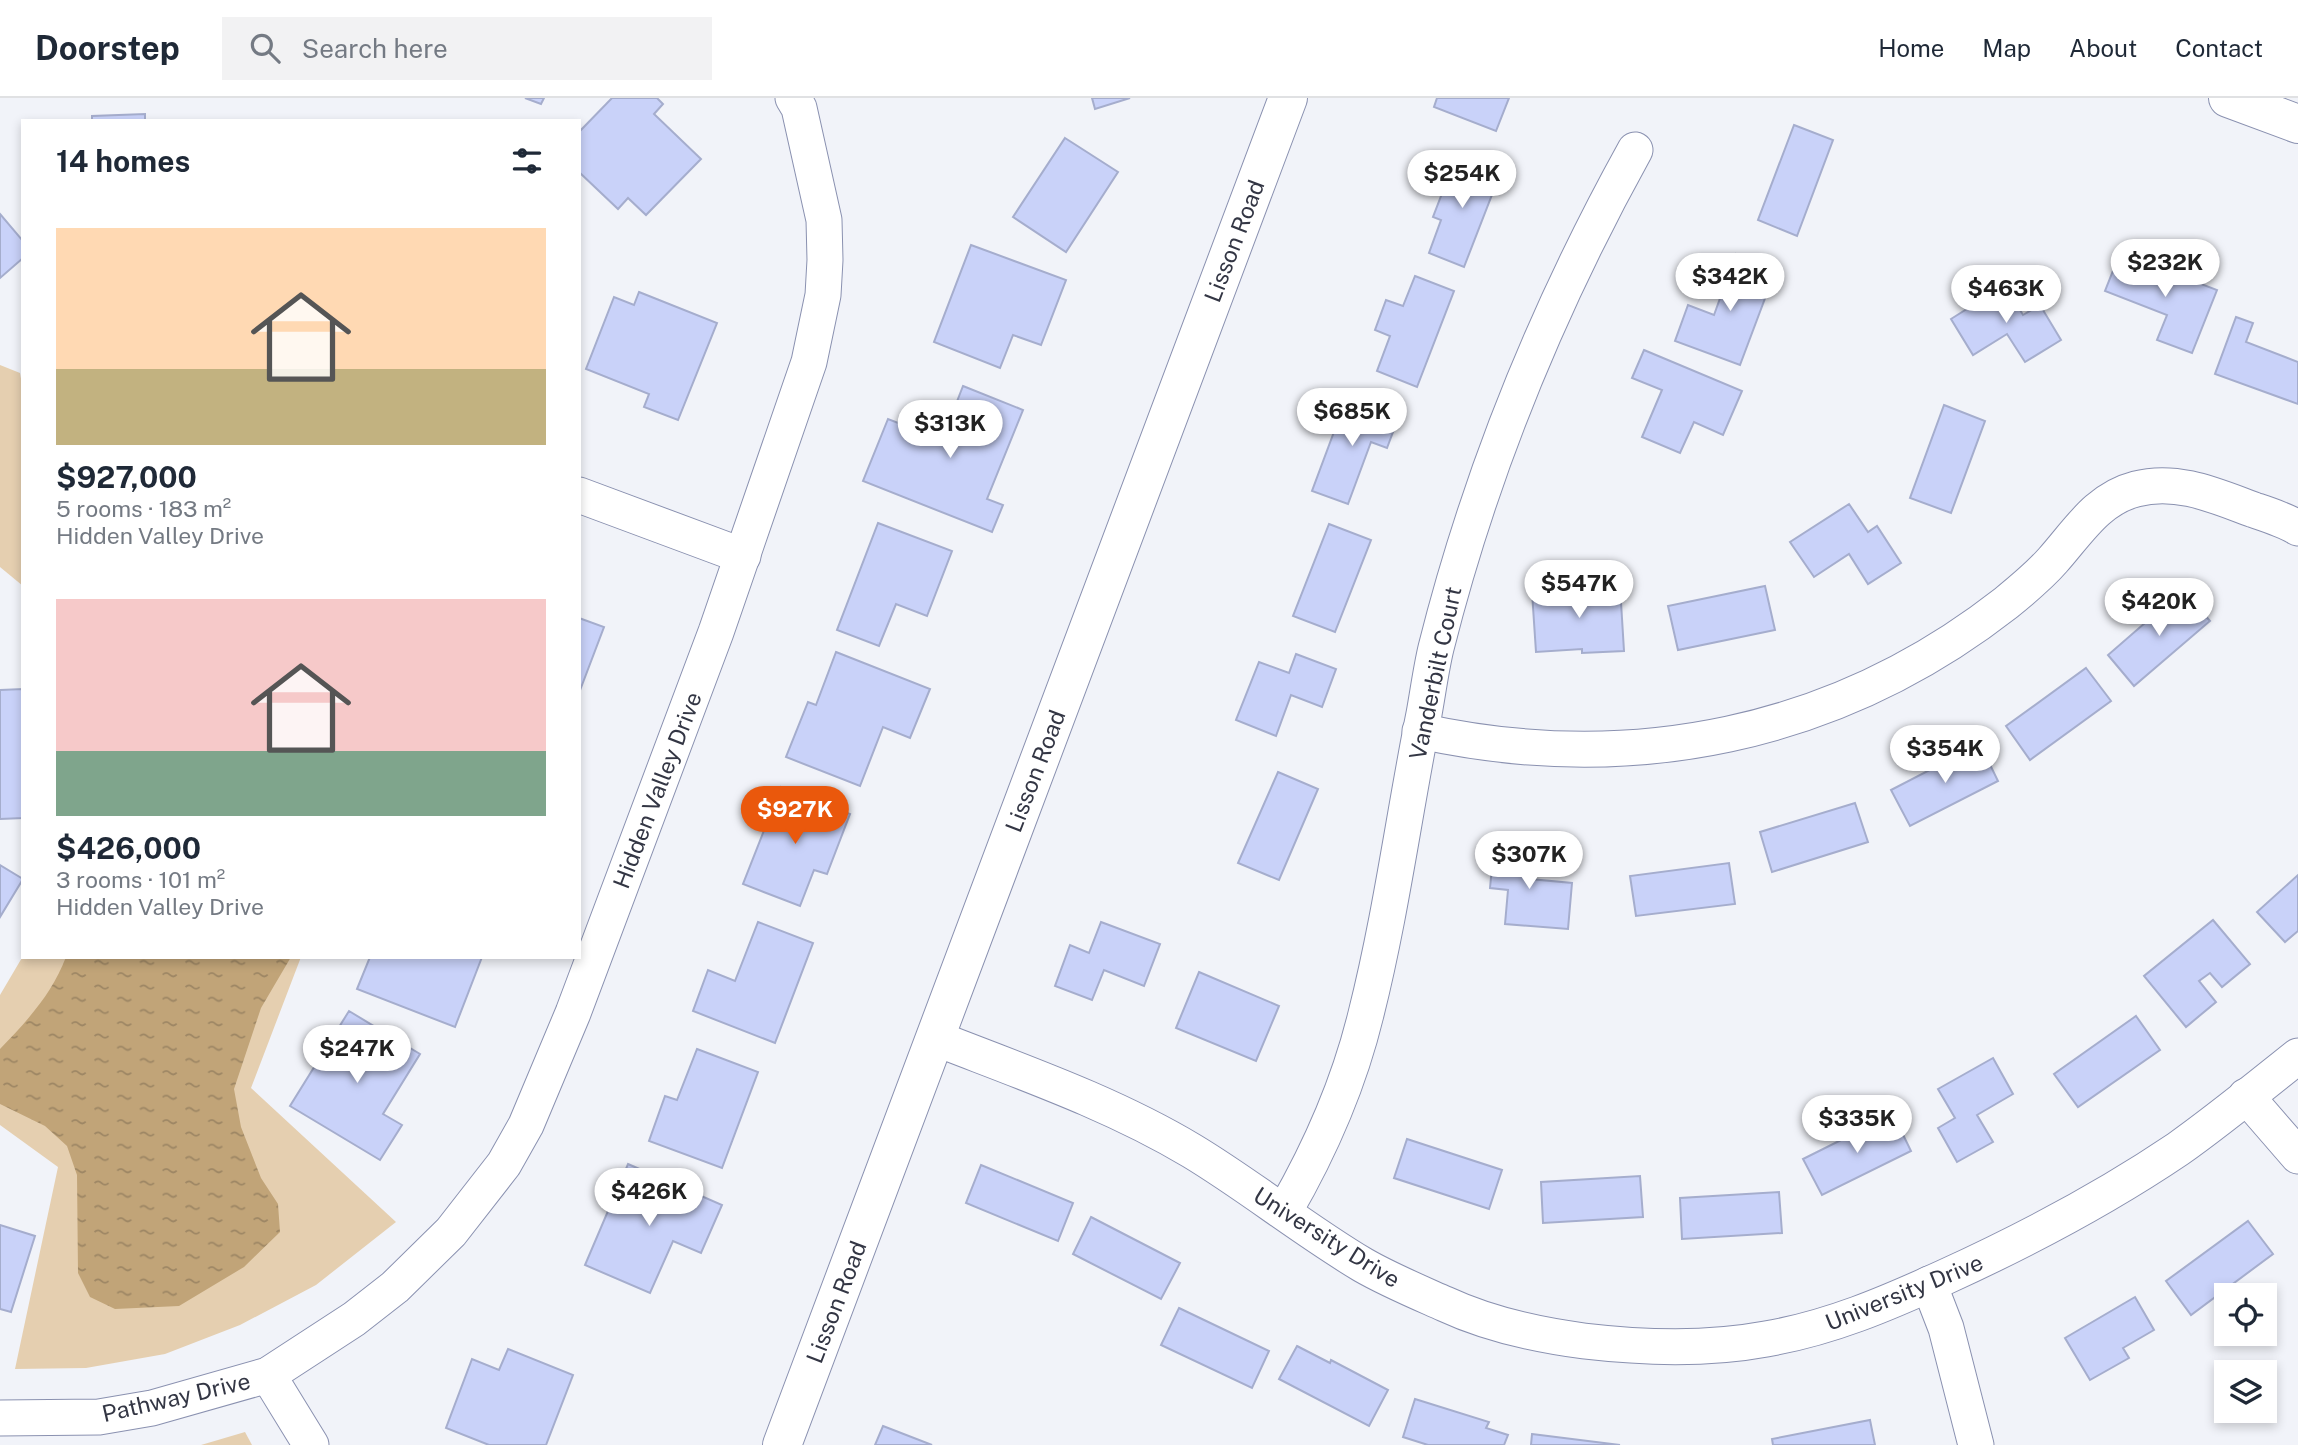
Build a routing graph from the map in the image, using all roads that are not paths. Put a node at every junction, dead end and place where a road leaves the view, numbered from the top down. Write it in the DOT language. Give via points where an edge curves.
graph roads {
  1 [pos="1288,98"];
  2 [pos="2228,98"];
  3 [pos="804,101"];
  4 [pos="2298,124"];
  5 [pos="1635,150"];
  6 [pos="581,496"];
  7 [pos="2298,528"];
  8 [pos="743,556"];
  9 [pos="1420,731"];
  10 [pos="935,1038"];
  11 [pos="2298,1056"];
  12 [pos="2246,1096"];
  13 [pos="2298,1156"];
  14 [pos="1284,1212"];
  15 [pos="1929,1284"];
  16 [pos="268,1375"];
  17 [pos="0,1418"];
  18 [pos="311,1445"];
  19 [pos="782,1445"];
  20 [pos="1976,1445"];
  1 -- 10 [label="street, Lisson Road"];
  2 -- 4 [label="street"];
  3 -- 8 [label="street, Hidden Valley Drive" via="824,220 823,295 809,362"];
  5 -- 9 [label="street, Vanderbilt Court" via="1552,311 1510,415 1469,532 1436,650"];
  6 -- 8 [label="street"];
  7 -- 9 [label="street" via="2211,494 2158,485 2136,489 2113,497 2091,514 2053,561 1978,624 1933,655 1841,701 1759,728 1617,749 1512,746"];
  8 -- 16 [label="street, Hidden Valley Drive" via="573,1013 526,1125 477,1201 395,1287"];
  9 -- 14 [label="street, Vanderbilt Court" via="1366,1015 1328,1126"];
  10 -- 14 [label="street, University Drive" via="1137,1121"];
  10 -- 19 [label="street, Lisson Road"];
  11 -- 12 [label="street, University Drive"];
  12 -- 13 [label="street"];
  12 -- 15 [label="street, University Drive" via="2180,1147 2098,1200 2009,1249"];
  14 -- 15 [label="street, University Drive" via="1364,1265 1448,1306 1506,1325 1616,1345 1660,1347 1766,1339 1867,1312"];
  15 -- 20 [label="street" via="1946,1328"];
  16 -- 17 [label="street, Pathway Drive" via="99,1418"];
  16 -- 18 [label="street"];
}
